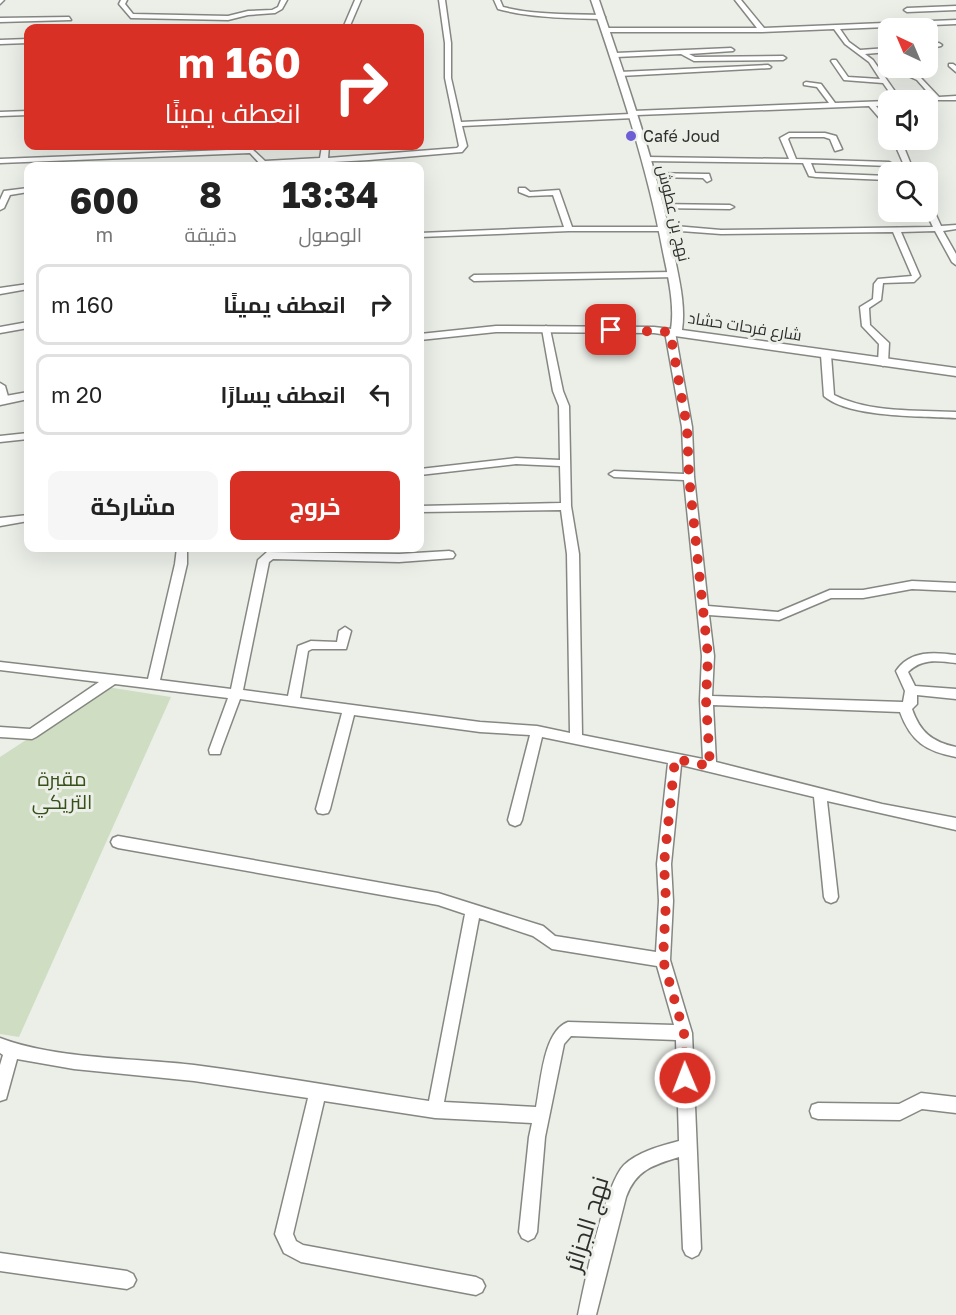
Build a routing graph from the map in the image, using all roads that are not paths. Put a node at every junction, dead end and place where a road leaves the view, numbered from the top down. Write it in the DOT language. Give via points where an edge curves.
graph roads {
  1 [pos="124,0"];
  2 [pos="284,0"];
  3 [pos="358,0"];
  4 [pos="442,0"];
  5 [pos="497,0"];
  6 [pos="595,0"];
  7 [pos="738,0"];
  8 [pos="956,8"];
  9 [pos="907,10"];
  10 [pos="602,17"];
  11 [pos="69,19"];
  12 [pos="0,20"];
  13 [pos="956,22"];
  14 [pos="348,24"];
  15 [pos="836,27"];
  16 [pos="606,30"];
  17 [pos="762,30"];
  18 [pos="24,41"];
  19 [pos="0,42"];
  20 [pos="731,50"];
  21 [pos="878,51"];
  22 [pos="860,52"];
  23 [pos="683,54"];
  24 [pos="616,55"];
  25 [pos="783,58"];
  26 [pos="834,61"];
  27 [pos="768,67"];
  28 [pos="620,74"];
  29 [pos="916,78"];
  30 [pos="885,81"];
  31 [pos="806,84"];
  32 [pos="891,90"];
  33 [pos="929,90"];
  34 [pos="956,98"];
  35 [pos="938,99"];
  36 [pos="878,104"];
  37 [pos="871,105"];
  38 [pos="834,106"];
  39 [pos="24,113"];
  40 [pos="0,114"];
  41 [pos="878,114"];
  42 [pos="634,115"];
  43 [pos="458,124"];
  44 [pos="838,149"];
  45 [pos="153,150"];
  46 [pos="222,150"];
  47 [pos="325,150"];
  48 [pos="151,154"];
  49 [pos="160,154"];
  50 [pos="646,159"];
  51 [pos="0,160"];
  52 [pos="324,160"];
  53 [pos="793,160"];
  54 [pos="806,161"];
  55 [pos="26,162"];
  56 [pos="72,162"];
  57 [pos="163,162"];
  58 [pos="300,162"];
  59 [pos="878,164"];
  60 [pos="650,175"];
  61 [pos="878,178"];
  62 [pos="707,180"];
  63 [pos="522,190"];
  64 [pos="24,191"];
  65 [pos="723,204"];
  66 [pos="658,206"];
  67 [pos="0,208"];
  68 [pos="935,222"];
  69 [pos="956,227"];
  70 [pos="663,228"];
  71 [pos="896,229"];
  72 [pos="938,229"];
  73 [pos="569,230"];
  74 [pos="424,235"];
  75 [pos="956,262"];
  76 [pos="673,275"];
  77 [pos="474,278"];
  78 [pos="24,287"];
  79 [pos="0,291"];
  80 [pos="24,326"];
  81 [pos="546,329"];
  82 [pos="0,330"];
  83 [pos="673,332"];
  84 [pos="424,337"];
  85 [pos="826,355"];
  86 [pos="883,363"];
  87 [pos="956,372"];
  88 [pos="0,386"];
  89 [pos="24,397"];
  90 [pos="2,401"];
  91 [pos="956,415"];
  92 [pos="24,436"];
  93 [pos="0,439"];
  94 [pos="565,463"];
  95 [pos="424,472"];
  96 [pos="614,474"];
  97 [pos="689,477"];
  98 [pos="566,506"];
  99 [pos="424,509"];
  100 [pos="24,519"];
  101 [pos="0,522"];
  102 [pos="182,552"];
  103 [pos="399,553"];
  104 [pos="449,555"];
  105 [pos="956,587"];
  106 [pos="704,610"];
  107 [pos="345,631"];
  108 [pos="956,659"];
  109 [pos="0,666"];
  110 [pos="112,680"];
  111 [pos="153,685"];
  112 [pos="911,691"];
  113 [pos="236,694"];
  114 [pos="956,694"];
  115 [pos="706,700"];
  116 [pos="293,701"];
  117 [pos="904,707"];
  118 [pos="350,710"];
  119 [pos="537,731"];
  120 [pos="0,732"];
  121 [pos="576,738"];
  122 [pos="215,750"];
  123 [pos="956,753"];
  124 [pos="675,759"];
  125 [pos="710,766"];
  126 [pos="820,794"];
  127 [pos="323,809"];
  128 [pos="515,820"];
  129 [pos="956,824"];
  130 [pos="118,842"];
  131 [pos="831,897"];
  132 [pos="473,910"];
  133 [pos="663,960"];
  134 [pos="684,1033"];
  135 [pos="6,1048"];
  136 [pos="318,1092"];
  137 [pos="0,1093"];
  138 [pos="956,1105"];
  139 [pos="435,1110"];
  140 [pos="818,1111"];
  141 [pos="542,1115"];
  142 [pos="687,1147"];
  143 [pos="528,1232"];
  144 [pos="692,1249"];
  145 [pos="0,1262"];
  146 [pos="127,1280"];
  147 [pos="476,1286"];
  148 [pos="587,1315"];
  1 -- 2 [label="street" via="122,4 131,16 224,18 273,12"];
  3 -- 14 [label="street"];
  4 -- 43 [label="street" via="448,78"];
  5 -- 10 [label="street" via="500,8 511,11"];
  6 -- 10 [label="street, نهج بن عطوش"];
  7 -- 17 [label="street"];
  8 -- 9 [label="street"];
  10 -- 16 [label="street, نهج بن عطوش"];
  11 -- 12 [label="street"];
  13 -- 15 [label="street"];
  15 -- 17 [label="street"];
  15 -- 22 [label="street"];
  16 -- 17 [label="street"];
  16 -- 24 [label="street, نهج بن عطوش"];
  18 -- 19 [label="street"];
  20 -- 23 [label="street"];
  21 -- 22 [label="street"];
  22 -- 30 [label="street"];
  23 -- 24 [label="street"];
  23 -- 25 [label="street" via="694,59"];
  24 -- 28 [label="street, نهج بن عطوش"];
  26 -- 30 [label="street" via="846,79"];
  27 -- 28 [label="street"];
  28 -- 42 [label="street, نهج بن عطوش"];
  29 -- 33 [label="street"];
  30 -- 32 [label="street"];
  31 -- 38 [label="street" via="819,85"];
  34 -- 35 [label="street"];
  36 -- 37 [label="street"];
  37 -- 38 [label="street"];
  37 -- 41 [label="street"];
  38 -- 42 [label="street"];
  39 -- 40 [label="street"];
  42 -- 43 [label="street"];
  42 -- 50 [label="street, نهج بن عطوش"];
  43 -- 52 [label="street" via="463,146 454,152"];
  44 -- 53 [label="street" via="833,138 825,135 789,135 784,138"];
  45 -- 48 [label="street"];
  46 -- 49 [label="street"];
  47 -- 52 [label="street"];
  48 -- 49 [label="street"];
  48 -- 56 [label="street"];
  49 -- 57 [label="street"];
  50 -- 53 [label="street"];
  50 -- 60 [label="street, نهج بن عطوش"];
  51 -- 55 [label="street"];
  52 -- 58 [label="street"];
  53 -- 54 [label="street"];
  54 -- 59 [label="street"];
  54 -- 61 [label="street" via="816,175"];
  60 -- 62 [label="street" via="706,176"];
  60 -- 66 [label="street, نهج بن عطوش"];
  63 -- 73 [label="street" via="530,194 556,192"];
  64 -- 67 [label="street" via="7,193"];
  65 -- 66 [label="street"];
  66 -- 70 [label="street, نهج بن عطوش"];
  68 -- 72 [label="street"];
  69 -- 72 [label="street"];
  70 -- 71 [label="street" via="721,232"];
  70 -- 73 [label="street"];
  70 -- 76 [label="street, نهج بن عطوش"];
  71 -- 72 [label="street"];
  71 -- 86 [label="street" via="916,276 881,281 877,300 864,307 866,326 884,343"];
  72 -- 75 [label="street"];
  73 -- 74 [label="street"];
  76 -- 77 [label="street"];
  76 -- 83 [label="street, نهج بن عطوش" via="678,320"];
  78 -- 79 [label="street"];
  80 -- 82 [label="street"];
  81 -- 83 [label="street, شارع فرحات حشاد"];
  81 -- 84 [label="street, شارع فرحات حشاد" via="496,329"];
  81 -- 94 [label="street" via="564,406"];
  83 -- 85 [label="street, شارع فرحات حشاد"];
  83 -- 97 [label="street" via="687,427"];
  85 -- 86 [label="street, شارع فرحات حشاد"];
  85 -- 91 [label="street" via="829,396 838,402"];
  86 -- 87 [label="street, شارع فرحات حشاد"];
  88 -- 90 [label="street"];
  89 -- 90 [label="street"];
  92 -- 93 [label="street"];
  94 -- 95 [label="street" via="516,461"];
  94 -- 98 [label="street"];
  96 -- 97 [label="street"];
  97 -- 106 [label="street"];
  98 -- 99 [label="street"];
  98 -- 121 [label="street" via="573,554"];
  100 -- 101 [label="street"];
  102 -- 111 [label="street"];
  103 -- 104 [label="street"];
  103 -- 113 [label="street" via="271,555 264,560"];
  105 -- 106 [label="street" via="912,585 863,594 830,594 779,616"];
  106 -- 115 [label="street"];
  107 -- 116 [label="street" via="342,646 311,645 302,649"];
  108 -- 112 [label="street" via="913,659 902,671"];
  109 -- 110 [label="street"];
  110 -- 111 [label="street"];
  110 -- 120 [label="street" via="32,734"];
  111 -- 113 [label="street"];
  112 -- 114 [label="street"];
  112 -- 117 [label="street" via="911,704"];
  113 -- 116 [label="street"];
  113 -- 122 [label="street"];
  115 -- 117 [label="street"];
  115 -- 125 [label="street"];
  116 -- 118 [label="street"];
  117 -- 123 [label="street" via="912,729 937,749"];
  118 -- 119 [label="street"];
  118 -- 127 [label="street"];
  119 -- 121 [label="street"];
  119 -- 128 [label="street"];
  121 -- 124 [label="street"];
  124 -- 125 [label="street"];
  124 -- 133 [label="street" via="664,864"];
  125 -- 126 [label="street"];
  126 -- 129 [label="street"];
  126 -- 131 [label="street"];
  130 -- 132 [label="street" via="438,899"];
  132 -- 133 [label="street" via="538,932 552,942"];
  132 -- 139 [label="street"];
  133 -- 134 [label="street"];
  134 -- 141 [label="street" via="568,1029 557,1041"];
  134 -- 142 [label="street"];
  135 -- 136 [label="street" via="74,1061 194,1072"];
  135 -- 137 [label="street"];
  136 -- 139 [label="street"];
  136 -- 147 [label="street" via="284,1234 290,1247 301,1253"];
  138 -- 140 [label="street" via="921,1101 900,1112"];
  139 -- 141 [label="street"];
  141 -- 143 [label="street"];
  142 -- 144 [label="street"];
  142 -- 148 [label="street, نهج الجزائر" via="652,1156 626,1174 595,1272"];
  145 -- 146 [label="street"];
}
